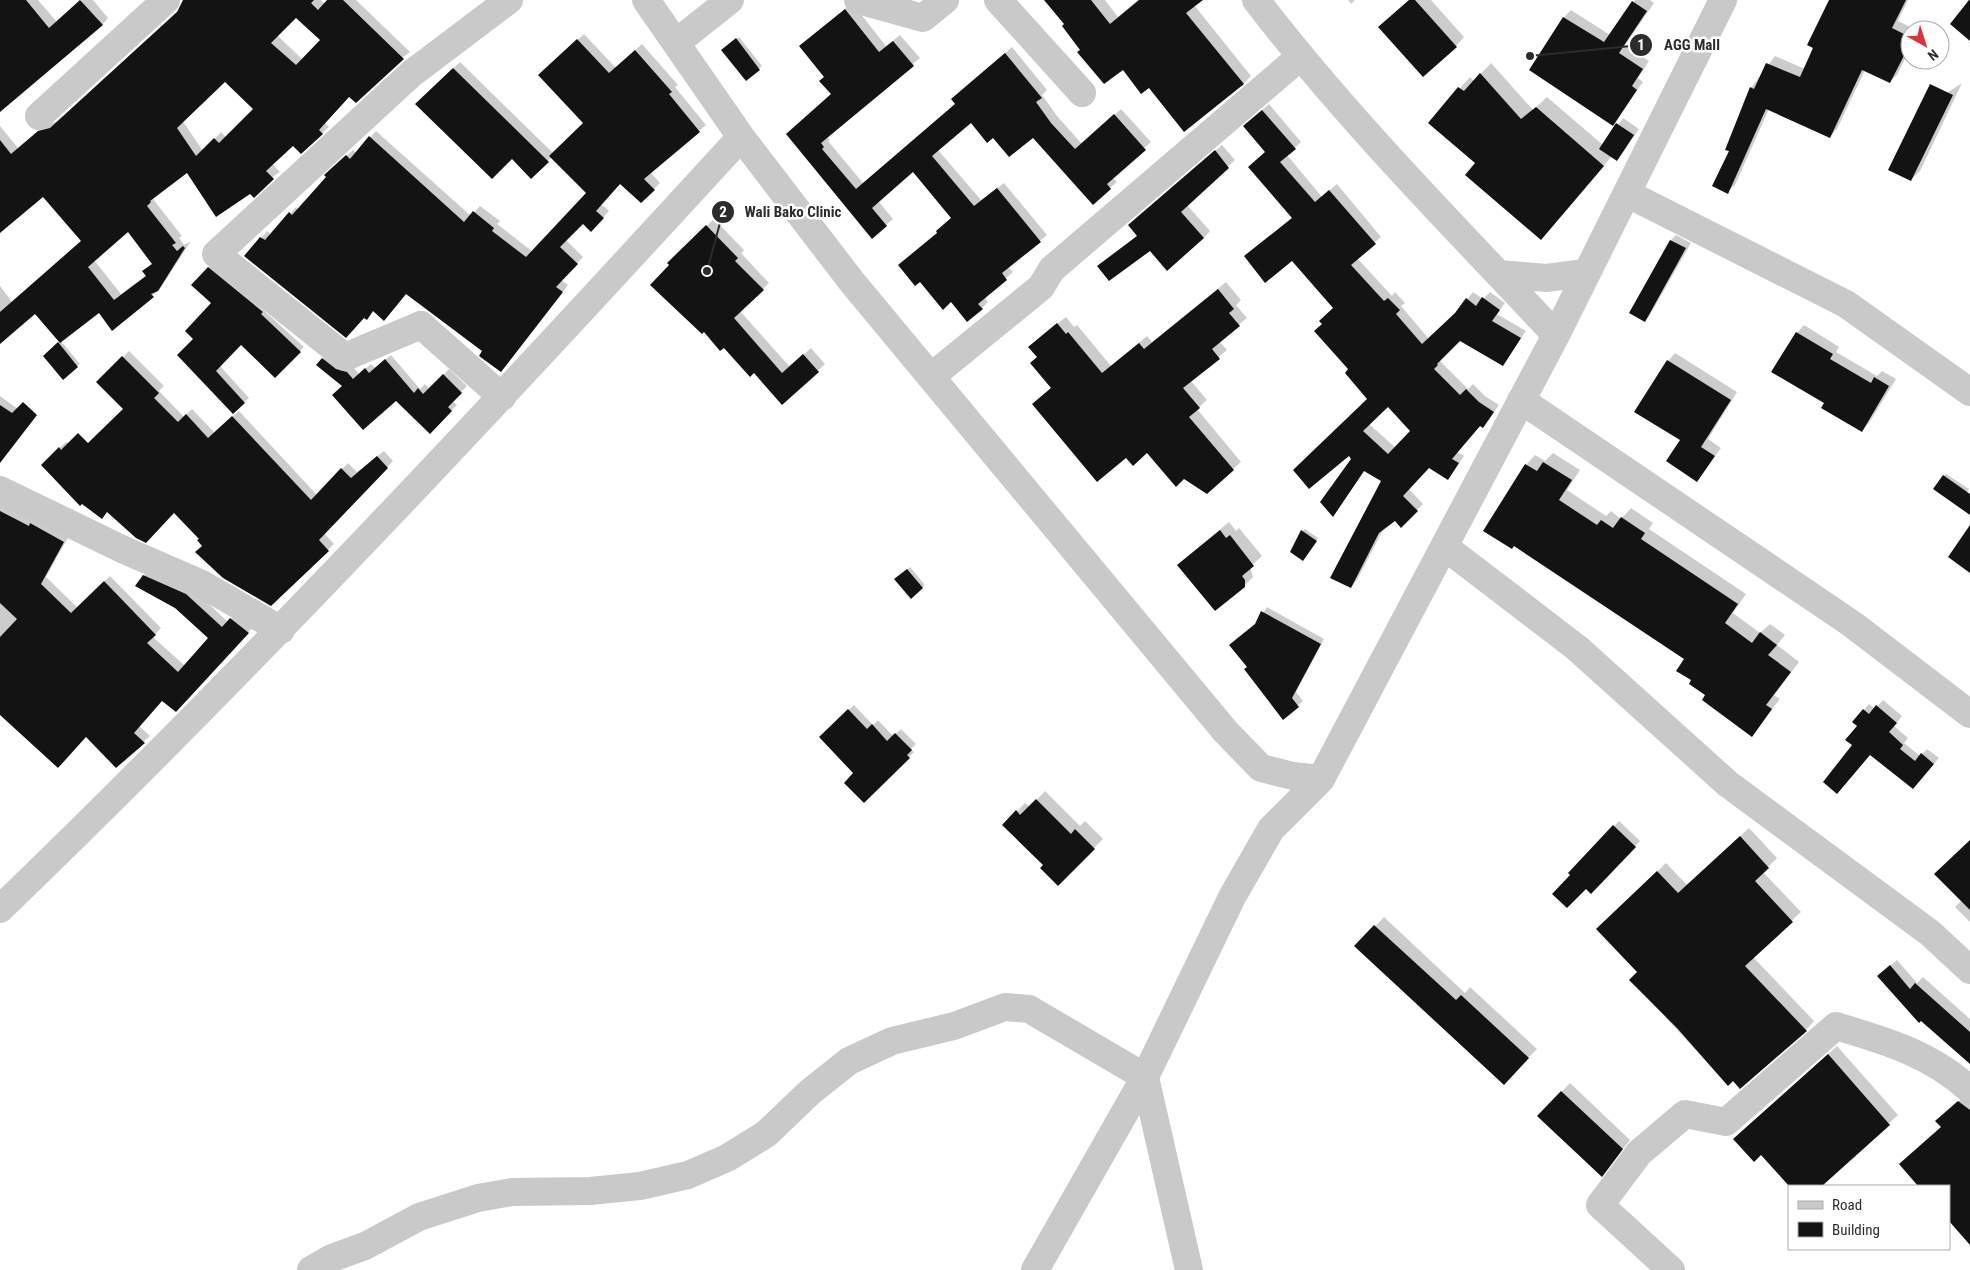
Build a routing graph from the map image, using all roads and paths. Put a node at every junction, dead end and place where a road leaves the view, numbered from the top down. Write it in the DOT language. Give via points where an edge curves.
graph roads {
  1 [pos="166,0"];
  2 [pos="509,0"];
  3 [pos="646,0"];
  4 [pos="730,0"];
  5 [pos="858,0"];
  6 [pos="945,0"];
  7 [pos="998,0"];
  8 [pos="1256,0"];
  9 [pos="1722,0"];
  10 [pos="677,42"];
  11 [pos="1300,56"];
  12 [pos="1082,93"];
  13 [pos="39,116"];
  14 [pos="741,137"];
  15 [pos="1628,194"];
  16 [pos="1585,273"];
  17 [pos="1499,274"];
  18 [pos="1556,335"];
  19 [pos="932,376"];
  20 [pos="1970,392"];
  21 [pos="502,397"];
  22 [pos="1521,400"];
  23 [pos="0,490"];
  24 [pos="1445,547"];
  25 [pos="281,630"];
  26 [pos="1970,714"];
  27 [pos="1321,779"];
  28 [pos="0,909"];
  29 [pos="1970,970"];
  30 [pos="1145,1077"];
  31 [pos="1970,1090"];
  32 [pos="311,1270"];
  33 [pos="1036,1270"];
  34 [pos="1189,1270"];
  35 [pos="1672,1270"];
  1 -- 13 [label="street"];
  2 -- 21 [label="street" via="411,74 216,254 346,357 421,325"];
  3 -- 10 [label="street"];
  4 -- 10 [label="street"];
  5 -- 6 [label="street" via="923,18"];
  7 -- 12 [label="street"];
  8 -- 11 [label="street"];
  9 -- 15 [label="street"];
  10 -- 14 [label="street"];
  11 -- 17 [label="street" via="1403,175"];
  11 -- 19 [label="street" via="1052,269 1041,287"];
  14 -- 19 [label="street" via="852,282"];
  14 -- 21 [label="street"];
  15 -- 16 [label="street"];
  15 -- 20 [label="street" via="1846,304"];
  16 -- 17 [label="street" via="1546,278"];
  16 -- 18 [label="street"];
  17 -- 18 [label="street"];
  18 -- 22 [label="street"];
  19 -- 27 [label="street" via="1226,732 1261,768"];
  21 -- 25 [label="street"];
  22 -- 24 [label="street"];
  22 -- 26 [label="street" via="1852,624"];
  23 -- 25 [label="street" via="202,584"];
  24 -- 27 [label="street"];
  24 -- 29 [label="street" via="1577,648 1728,784 1930,933"];
  25 -- 28 [label="street"];
  27 -- 30 [label="street" via="1271,830 1232,896"];
  30 -- 32 [label="street" via="1029,1009 1006,1007 954,1026 892,1041 849,1061 766,1134 728,1158 688,1175 640,1186 590,1191 512,1192 478,1198 419,1217"];
  30 -- 33 [label="street"];
  30 -- 34 [label="street"];
  31 -- 35 [label="street" via="1955,1076 1899,1045 1836,1026 1726,1122 1685,1114 1638,1153 1600,1205"];
}
